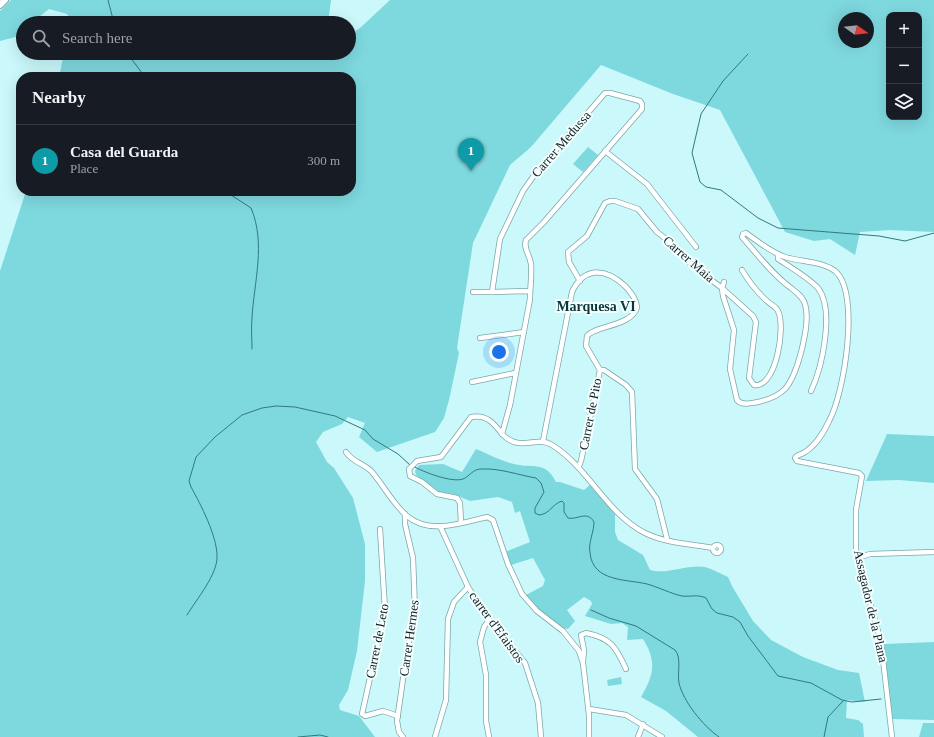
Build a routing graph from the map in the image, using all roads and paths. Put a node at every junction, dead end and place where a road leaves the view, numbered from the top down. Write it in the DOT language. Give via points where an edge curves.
graph roads {
  1 [pos="5,0"];
  2 [pos="0,6"];
  3 [pos="605,151"];
  4 [pos="696,247"];
  5 [pos="778,254"];
  6 [pos="742,270"];
  7 [pos="580,281"];
  8 [pos="724,282"];
  9 [pos="722,288"];
  10 [pos="530,291"];
  11 [pos="473,292"];
  12 [pos="492,292"];
  13 [pos="524,332"];
  14 [pos="480,338"];
  15 [pos="600,370"];
  16 [pos="515,373"];
  17 [pos="472,382"];
  18 [pos="811,391"];
  19 [pos="502,434"];
  20 [pos="543,441"];
  21 [pos="346,452"];
  22 [pos="579,466"];
  23 [pos="862,474"];
  24 [pos="405,514"];
  25 [pos="461,523"];
  26 [pos="440,526"];
  27 [pos="380,529"];
  28 [pos="667,539"];
  29 [pos="713,548"];
  30 [pos="934,552"];
  31 [pos="857,558"];
  32 [pos="468,587"];
  33 [pos="489,620"];
  34 [pos="583,663"];
  35 [pos="626,669"];
  36 [pos="589,709"];
  37 [pos="398,716"];
  38 [pos="643,724"];
  39 [pos="403,737"];
  40 [pos="435,737"];
  41 [pos="488,737"];
  42 [pos="541,737"];
  43 [pos="589,737"];
  44 [pos="638,737"];
  45 [pos="662,737"];
  46 [pos="892,737"];
  1 -- 2 [label="main road"];
  3 -- 4 [label="street" via="647,184"];
  3 -- 10 [label="street, Carrer Medussa" via="544,222 527,237 525,245 531,264"];
  3 -- 12 [label="street, Carrer Medussa" via="642,109 641,102 605,93 530,180 500,239"];
  5 -- 9 [label="street, Carrer Maia" via="743,234 742,238 773,274 801,297 806,307 804,338 796,366 785,388 772,397 742,404 737,400 730,369 734,330"];
  5 -- 18 [label="street" via="778,258 817,288 823,301 824,344"];
  5 -- 23 [label="street, Carrer Maia" via="833,270 841,280 847,304 846,361 836,406 818,438 806,452 796,456 795,460"];
  6 -- 9 [label="street" via="756,290 776,308 782,322 781,338 774,364 768,379 761,385 753,385 749,378 756,322 753,316"];
  7 -- 9 [label="street, Carrer Maia" via="569,262 568,252 587,236 605,203 612,200 638,209 657,232 693,266"];
  7 -- 15 [label="street, Carrer de Pito" via="593,272 607,274 624,286 636,302 636,310 632,316 587,336 586,346"];
  7 -- 20 [label="street" via="571,294"];
  8 -- 9 [label="street"];
  10 -- 12 [label="street"];
  10 -- 13 [label="street, Carrer Medussa"];
  11 -- 12 [label="street"];
  13 -- 14 [label="street"];
  13 -- 16 [label="street, Carrer Medussa"];
  15 -- 22 [label="street, Carrer de Pito"];
  15 -- 28 [label="street" via="626,384 632,392 635,468 657,499"];
  16 -- 17 [label="street"];
  16 -- 19 [label="street, Carrer Medussa"];
  19 -- 20 [label="street" via="518,443"];
  19 -- 25 [label="street" via="489,419 472,417 441,457 417,461 409,467 410,476 434,492 457,498"];
  20 -- 22 [label="street"];
  21 -- 24 [label="street" via="350,458 371,471"];
  22 -- 28 [label="street" via="612,506 629,522 647,534"];
  23 -- 31 [label="street, Assagador de la Plana" via="856,510"];
  24 -- 26 [label="street" via="421,524"];
  24 -- 37 [label="street, Carrer Hermes" via="413,558 415,603"];
  25 -- 26 [label="street"];
  25 -- 34 [label="street" via="486,517 493,520 508,564 522,594 534,609 573,641"];
  26 -- 32 [label="street, carrer d'Efaistos"];
  27 -- 37 [label="street, Carrer de Leto" via="385,610 362,714 365,716 384,711"];
  28 -- 29 [label="street"];
  30 -- 31 [label="street" via="870,554"];
  31 -- 46 [label="street, Assagador de la Plana" via="881,642"];
  32 -- 33 [label="street, carrer d'Efaistos"];
  32 -- 40 [label="street" via="454,602 448,619 446,700"];
  33 -- 41 [label="street" via="480,642 486,675"];
  33 -- 42 [label="street, carrer d'Efaistos" via="521,657 527,669 538,703"];
  34 -- 35 [label="street" via="581,635 594,634 614,646"];
  34 -- 36 [label="street"];
  36 -- 38 [label="street" via="623,714"];
  36 -- 43 [label="street"];
  37 -- 39 [label="street, Carrer Hermes" via="398,729"];
  38 -- 44 [label="street"];
  38 -- 45 [label="street"];
}
